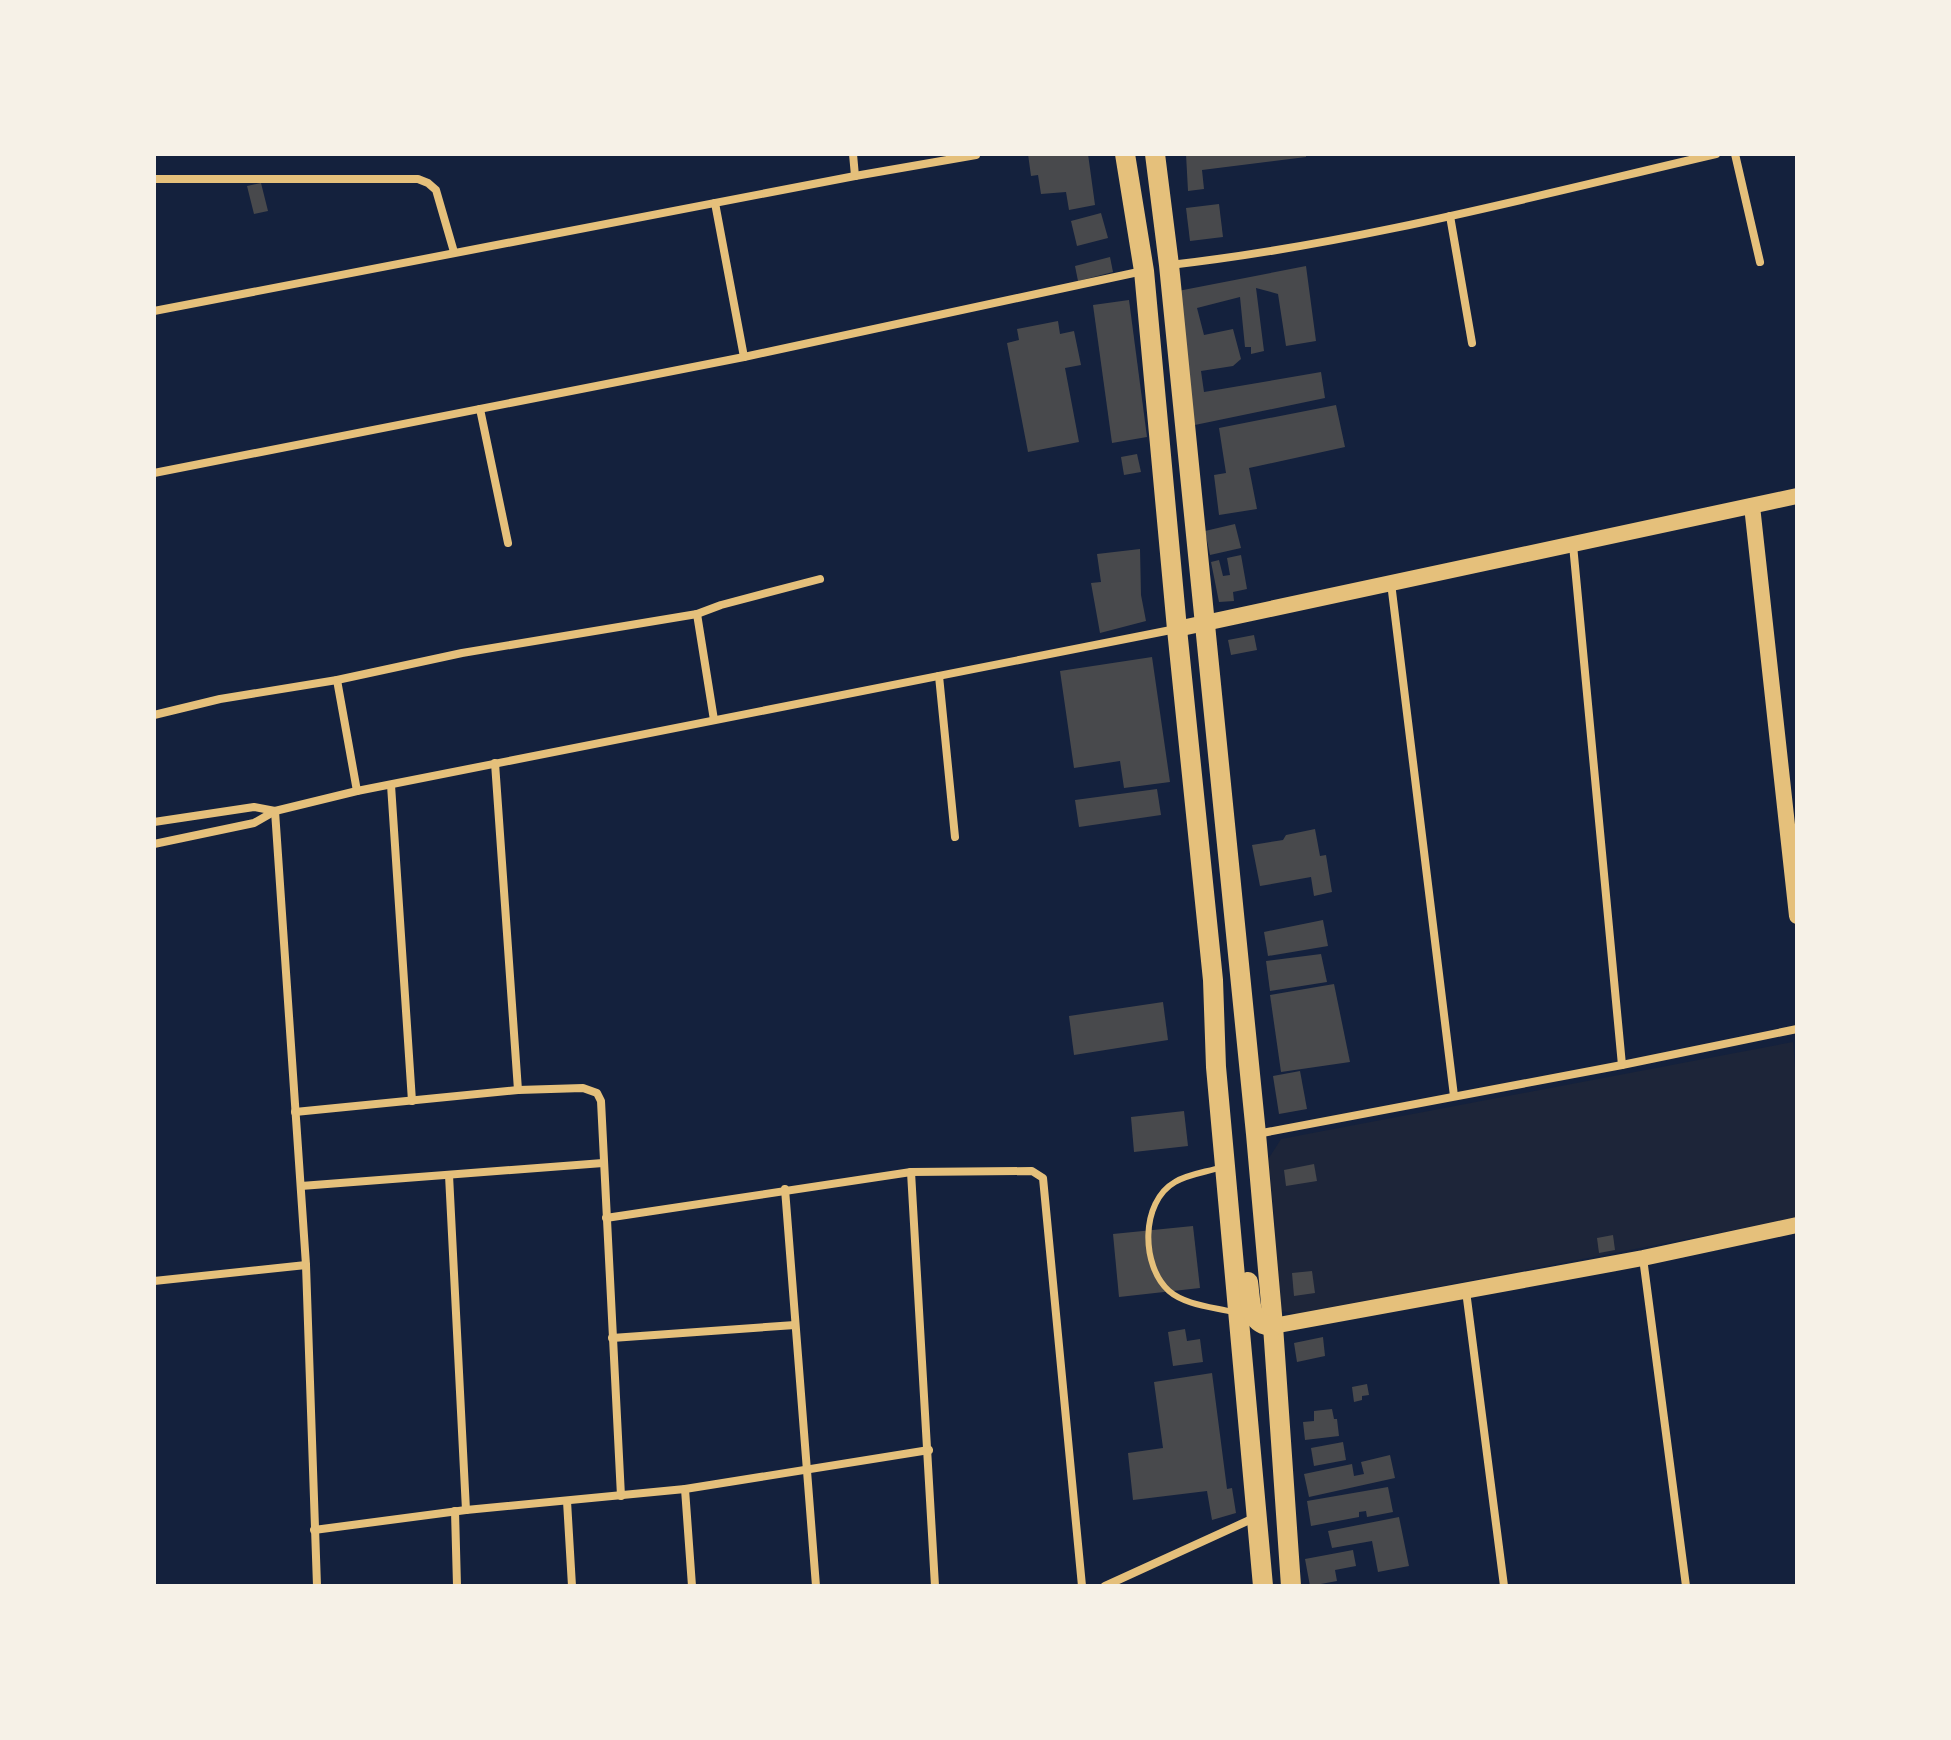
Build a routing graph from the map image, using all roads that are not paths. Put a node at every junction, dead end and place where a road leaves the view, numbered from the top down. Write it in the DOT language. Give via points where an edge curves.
graph roads {
  1 [pos="853,154"];
  2 [pos="1125,154"];
  3 [pos="1155,154"];
  4 [pos="1716,154"];
  5 [pos="1735,154"];
  6 [pos="976,155"];
  7 [pos="855,176"];
  8 [pos="154,179"];
  9 [pos="715,203"];
  10 [pos="1450,216"];
  11 [pos="454,252"];
  12 [pos="1760,262"];
  13 [pos="1169,265"];
  14 [pos="1144,271"];
  15 [pos="154,311"];
  16 [pos="1472,343"];
  17 [pos="744,357"];
  18 [pos="480,409"];
  19 [pos="154,473"];
  20 [pos="1797,496"];
  21 [pos="1752,506"];
  22 [pos="508,543"];
  23 [pos="1573,544"];
  24 [pos="820,579"];
  25 [pos="1391,583"];
  26 [pos="697,614"];
  27 [pos="1205,624"];
  28 [pos="1177,629"];
  29 [pos="939,676"];
  30 [pos="337,680"];
  31 [pos="154,715"];
  32 [pos="714,720"];
  33 [pos="495,763"];
  34 [pos="391,785"];
  35 [pos="357,791"];
  36 [pos="275,811"];
  37 [pos="154,822"];
  38 [pos="955,837"];
  39 [pos="154,844"];
  40 [pos="1797,916"];
  41 [pos="1797,1029"];
  42 [pos="1622,1065"];
  43 [pos="1216,1067"];
  44 [pos="518,1090"];
  45 [pos="1454,1096"];
  46 [pos="412,1101"];
  47 [pos="295,1112"];
  48 [pos="1256,1134"];
  49 [pos="603,1163"];
  50 [pos="1225,1166"];
  51 [pos="911,1172"];
  52 [pos="449,1175"];
  53 [pos="301,1186"];
  54 [pos="785,1189"];
  55 [pos="1229,1209"];
  56 [pos="606,1218"];
  57 [pos="1797,1225"];
  58 [pos="1643,1258"];
  59 [pos="306,1265"];
  60 [pos="154,1281"];
  61 [pos="1466,1290"];
  62 [pos="1238,1313"];
  63 [pos="795,1325"];
  64 [pos="1273,1326"];
  65 [pos="612,1338"];
  66 [pos="929,1450"];
  67 [pos="808,1471"];
  68 [pos="685,1489"];
  69 [pos="621,1496"];
  70 [pos="567,1501"];
  71 [pos="466,1510"];
  72 [pos="455,1511"];
  73 [pos="1258,1516"];
  74 [pos="314,1530"];
  75 [pos="317,1586"];
  76 [pos="457,1586"];
  77 [pos="572,1586"];
  78 [pos="692,1586"];
  79 [pos="816,1586"];
  80 [pos="935,1586"];
  81 [pos="1082,1586"];
  82 [pos="1105,1586"];
  83 [pos="1263,1586"];
  84 [pos="1291,1586"];
  85 [pos="1504,1586"];
  86 [pos="1686,1586"];
  1 -- 7 [label="street"];
  2 -- 14 [label="main road"];
  3 -- 13 [label="main road"];
  4 -- 10 [label="street"];
  5 -- 12 [label="street"];
  6 -- 7 [label="street"];
  7 -- 9 [label="street"];
  8 -- 11 [label="street" via="418,179 436,190"];
  9 -- 11 [label="street"];
  9 -- 17 [label="street"];
  10 -- 13 [label="street" via="1373,234"];
  10 -- 16 [label="street"];
  11 -- 15 [label="street"];
  13 -- 27 [label="main road"];
  14 -- 17 [label="street"];
  14 -- 28 [label="main road"];
  17 -- 18 [label="street"];
  18 -- 19 [label="street"];
  18 -- 22 [label="street"];
  20 -- 21 [label="main road"];
  21 -- 23 [label="main road"];
  21 -- 40 [label="main road"];
  23 -- 25 [label="main road"];
  23 -- 42 [label="street"];
  24 -- 26 [label="street"];
  25 -- 27 [label="main road"];
  25 -- 45 [label="street"];
  26 -- 30 [label="street" via="462,653"];
  26 -- 32 [label="street"];
  27 -- 28 [label="main road"];
  27 -- 48 [label="main road"];
  28 -- 29 [label="street"];
  28 -- 43 [label="main road" via="1213,980"];
  29 -- 32 [label="street"];
  29 -- 38 [label="street"];
  30 -- 31 [label="street"];
  30 -- 35 [label="street"];
  32 -- 33 [label="street"];
  33 -- 34 [label="street"];
  33 -- 44 [label="street"];
  34 -- 35 [label="street"];
  34 -- 46 [label="street"];
  35 -- 36 [label="street"];
  36 -- 37 [label="street" via="254,807"];
  36 -- 39 [label="street" via="254,823"];
  36 -- 47 [label="street"];
  41 -- 42 [label="street"];
  42 -- 45 [label="street"];
  43 -- 48 [label="main road" via="1238,1070 1245,1116"];
  43 -- 50 [label="main road"];
  44 -- 46 [label="street"];
  44 -- 49 [label="street" via="583,1088 597,1093"];
  45 -- 48 [label="street"];
  46 -- 47 [label="street"];
  47 -- 53 [label="street"];
  48 -- 64 [label="main road"];
  49 -- 52 [label="street"];
  49 -- 56 [label="street"];
  50 -- 55 [label="main road"];
  50 -- 62 [label="lane" via="1176,1181 1162,1192 1149,1226 1152,1265 1159,1280 1185,1300"];
  51 -- 54 [label="street"];
  51 -- 66 [label="street"];
  51 -- 81 [label="street" via="1032,1171 1043,1178"];
  52 -- 53 [label="street"];
  52 -- 71 [label="street"];
  53 -- 59 [label="street"];
  54 -- 56 [label="street"];
  54 -- 63 [label="street"];
  55 -- 62 [label="main road"];
  55 -- 64 [label="main road" via="1246,1260 1253,1317"];
  56 -- 65 [label="street"];
  57 -- 58 [label="main road"];
  58 -- 61 [label="main road"];
  58 -- 86 [label="street"];
  59 -- 60 [label="street"];
  59 -- 74 [label="street"];
  61 -- 64 [label="main road"];
  61 -- 85 [label="street"];
  62 -- 73 [label="main road"];
  63 -- 65 [label="street"];
  63 -- 67 [label="street"];
  64 -- 84 [label="main road"];
  65 -- 69 [label="street"];
  66 -- 67 [label="street"];
  66 -- 80 [label="street"];
  67 -- 68 [label="street"];
  67 -- 79 [label="street"];
  68 -- 69 [label="street"];
  68 -- 78 [label="street"];
  69 -- 70 [label="street"];
  70 -- 71 [label="street"];
  70 -- 77 [label="street"];
  71 -- 72 [label="street"];
  72 -- 74 [label="street"];
  72 -- 76 [label="street"];
  73 -- 82 [label="street"];
  73 -- 83 [label="main road"];
  74 -- 75 [label="street"];
}
